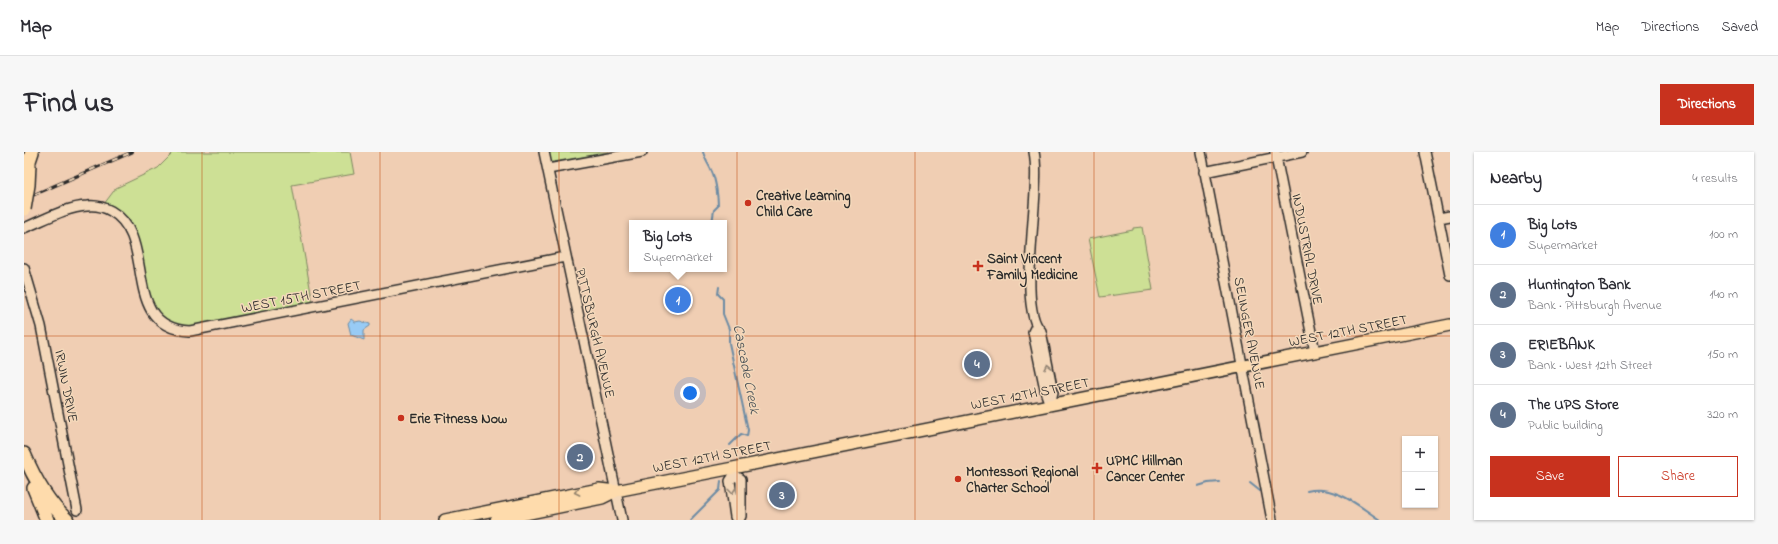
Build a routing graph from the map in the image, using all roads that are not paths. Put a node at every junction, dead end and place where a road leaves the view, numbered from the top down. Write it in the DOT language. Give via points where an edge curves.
graph roads {
  1 [pos="544,152"];
  2 [pos="642,152"];
  3 [pos="1034,152"];
  4 [pos="1201,152"];
  5 [pos="1302,152"];
  6 [pos="1425,152"];
  7 [pos="1275,155"];
  8 [pos="30,158"];
  9 [pos="548,169"];
  10 [pos="1204,172"];
  11 [pos="24,177"];
  12 [pos="24,209"];
  13 [pos="1450,216"];
  14 [pos="1439,218"];
  15 [pos="24,228"];
  16 [pos="566,257"];
  17 [pos="24,268"];
  18 [pos="1450,276"];
  19 [pos="1450,325"];
  20 [pos="1314,352"];
  21 [pos="1243,366"];
  22 [pos="1050,405"];
  23 [pos="24,454"];
  24 [pos="24,459"];
  25 [pos="734,472"];
  26 [pos="616,490"];
  27 [pos="77,510"];
  28 [pos="47,520"];
  29 [pos="67,520"];
  30 [pos="444,520"];
  31 [pos="499,520"];
  32 [pos="622,520"];
  33 [pos="738,520"];
  34 [pos="1272,520"];
  1 -- 9 [label="street, PITTSBURGH AVENUE"];
  2 -- 9 [label="street"];
  3 -- 22 [label="street" via="1030,294 1036,326 1041,331 1053,392"];
  4 -- 10 [label="street, SELINGER AVENUE"];
  5 -- 7 [label="street"];
  6 -- 14 [label="street"];
  7 -- 10 [label="street"];
  7 -- 20 [label="street, INDUSTRIAL DRIVE"];
  8 -- 11 [label="highway, bridge"];
  8 -- 12 [label="highway, bridge"];
  9 -- 16 [label="street, PITTSBURGH AVENUE"];
  10 -- 21 [label="street, SELINGER AVENUE"];
  13 -- 14 [label="street"];
  14 -- 18 [label="street"];
  15 -- 16 [label="street, WEST 15TH STREET" via="86,206 102,208 115,214 133,239 148,305 153,314 173,329 184,331 197,331"];
  16 -- 26 [label="street, PITTSBURGH AVENUE"];
  17 -- 27 [label="street, IRWIN DRIVE" via="41,326"];
  19 -- 20 [label="main road, WEST 12TH STREET"];
  20 -- 21 [label="main road, WEST 12TH STREET"];
  21 -- 22 [label="main road, WEST 12TH STREET"];
  21 -- 34 [label="street, SELINGER AVENUE"];
  22 -- 25 [label="main road, WEST 12TH STREET"];
  23 -- 29 [label="highway" via="39,486"];
  24 -- 28 [label="highway"];
  25 -- 26 [label="main road, WEST 12TH STREET"];
  25 -- 33 [label="street" via="741,479 741,516"];
  26 -- 30 [label="main road, WEST 12TH STREET, one-way" via="599,489"];
  26 -- 31 [label="main road, WEST 12TH STREET" via="602,498"];
  26 -- 32 [label="street, PITTSBURGH AVENUE"];
}
